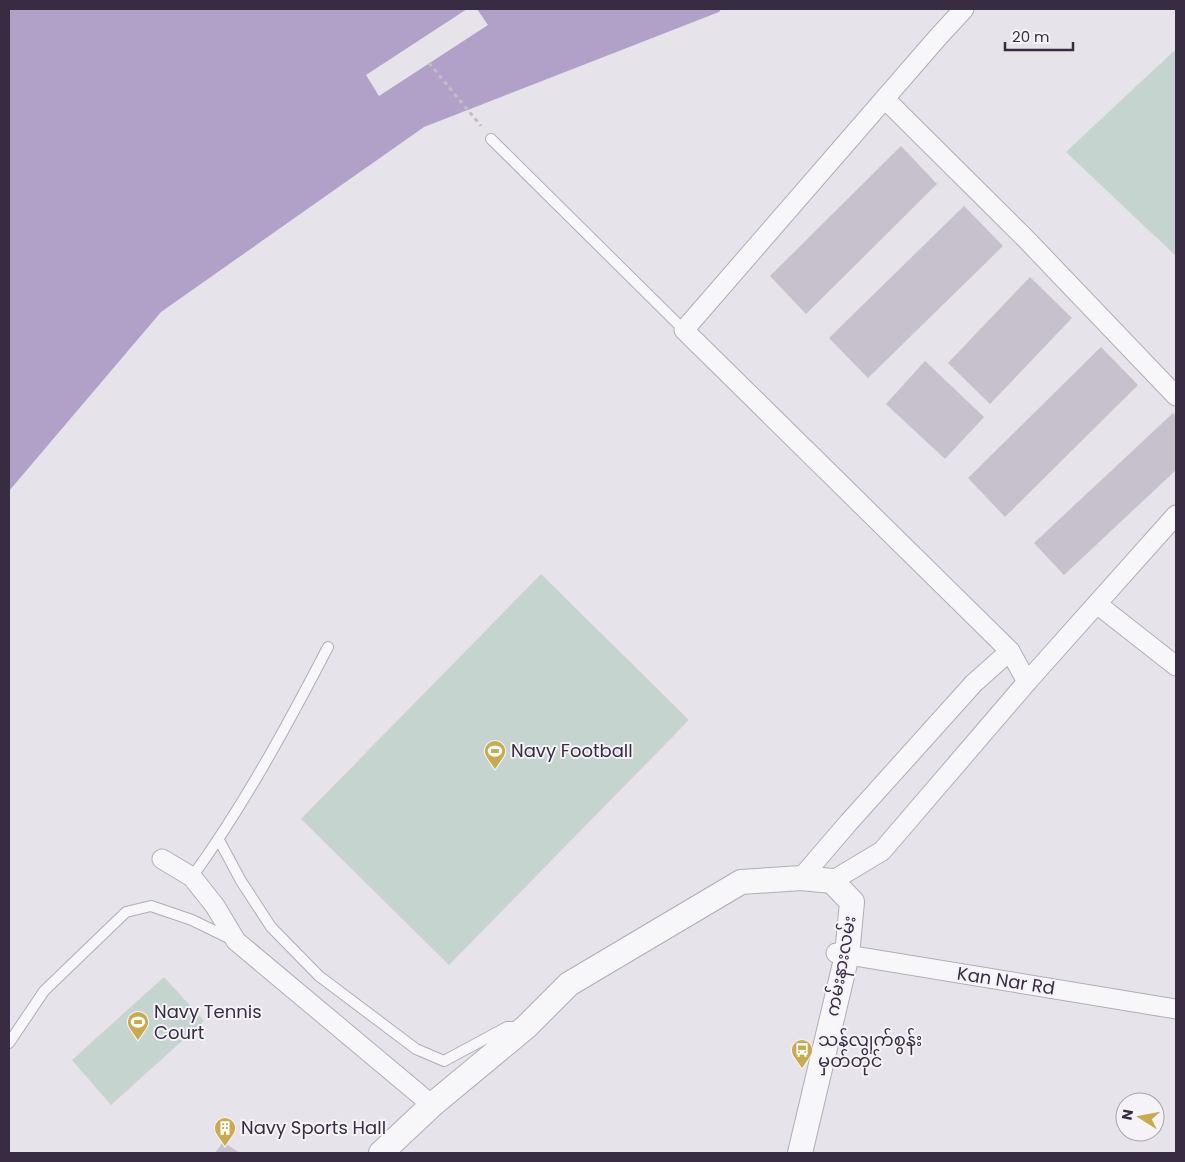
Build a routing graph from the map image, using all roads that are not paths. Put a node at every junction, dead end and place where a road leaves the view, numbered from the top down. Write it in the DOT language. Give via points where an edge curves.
graph roads {
  1 [pos="964,9"];
  2 [pos="886,99"];
  3 [pos="491,139"];
  4 [pos="684,330"];
  5 [pos="1176,396"];
  6 [pos="1176,515"];
  7 [pos="1097,604"];
  8 [pos="328,647"];
  9 [pos="1010,651"];
  10 [pos="1176,666"];
  11 [pos="1027,682"];
  12 [pos="219,840"];
  13 [pos="162,859"];
  14 [pos="192,878"];
  15 [pos="801,878"];
  16 [pos="832,881"];
  17 [pos="236,941"];
  18 [pos="841,954"];
  19 [pos="1176,1009"];
  20 [pos="526,1027"];
  21 [pos="9,1043"];
  22 [pos="432,1105"];
  23 [pos="381,1153"];
  24 [pos="791,1153"];
  25 [pos="800,1153"];
  1 -- 2 [label="street"];
  2 -- 4 [label="street"];
  2 -- 5 [label="street"];
  3 -- 4 [label="lane"];
  4 -- 9 [label="street"];
  6 -- 7 [label="street"];
  7 -- 10 [label="street"];
  7 -- 11 [label="street"];
  8 -- 12 [label="lane" via="293,715"];
  9 -- 11 [label="street"];
  9 -- 15 [label="street" via="974,683"];
  11 -- 16 [label="street" via="882,850"];
  12 -- 14 [label="lane"];
  12 -- 20 [label="lane" via="271,927 319,976 416,1050 444,1061 507,1027"];
  13 -- 14 [label="street"];
  14 -- 17 [label="street" via="215,906"];
  15 -- 16 [label="street"];
  15 -- 20 [label="street" via="741,882 569,984"];
  16 -- 18 [label="street, ကမ်းနားလမ်း" via="840,900"];
  17 -- 21 [label="lane" via="192,920 150,906 126,912 44,991"];
  17 -- 22 [label="street"];
  18 -- 19 [label="street, Kan Nar Rd"];
  18 -- 24 [label="street, ကမ်းနားလမ်း"];
  18 -- 25 [label="street, ကမ်းနားလမ်း"];
  20 -- 22 [label="street"];
  22 -- 23 [label="street"];
}
